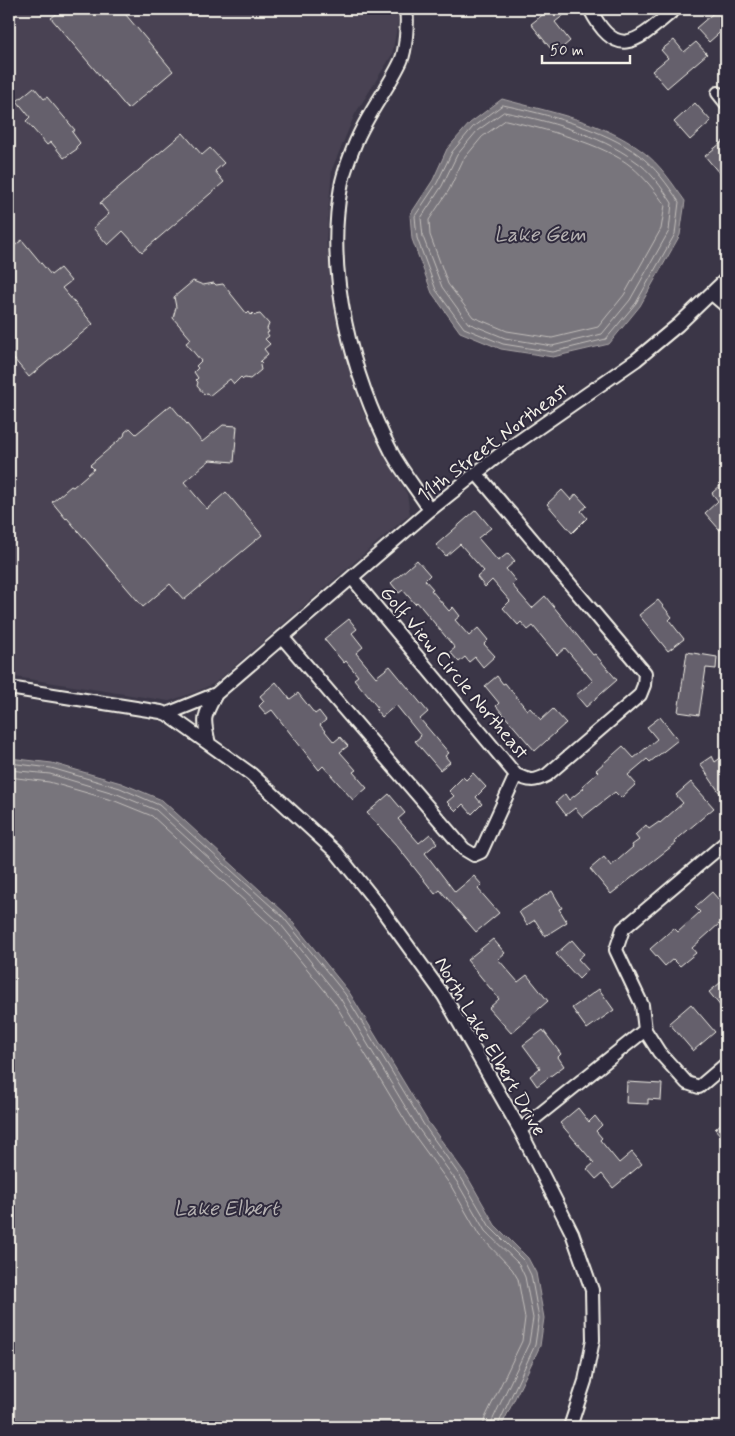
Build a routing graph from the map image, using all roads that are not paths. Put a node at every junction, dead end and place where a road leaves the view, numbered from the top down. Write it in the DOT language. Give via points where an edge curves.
graph roads {
  1 [pos="406,9"];
  2 [pos="590,9"];
  3 [pos="675,9"];
  4 [pos="718,93"];
  5 [pos="726,103"];
  6 [pos="726,279"];
  7 [pos="712,294"];
  8 [pos="726,306"];
  9 [pos="477,474"];
  10 [pos="430,510"];
  11 [pos="352,578"];
  12 [pos="282,637"];
  13 [pos="9,688"];
  14 [pos="216,694"];
  15 [pos="167,714"];
  16 [pos="209,744"];
  17 [pos="516,775"];
  18 [pos="726,842"];
  19 [pos="645,1030"];
  20 [pos="726,1064"];
  21 [pos="520,1130"];
  22 [pos="570,1427"];
  1 -- 10 [label="street" via="408,20 402,59 355,143 341,186 336,235 340,296 353,355 393,455"];
  2 -- 3 [label="street" via="602,30 621,42 641,37"];
  4 -- 5 [label="street"];
  6 -- 7 [label="street, 11th Street Northeast"];
  7 -- 8 [label="street"];
  7 -- 9 [label="street, 11th Street Northeast" via="636,360"];
  9 -- 10 [label="street, 11th Street Northeast"];
  9 -- 17 [label="street, Golf View Circle Northeast" via="645,673 640,695 547,775 538,780"];
  10 -- 11 [label="street, 11th Street Northeast"];
  11 -- 12 [label="street, 11th Street Northeast"];
  11 -- 17 [label="street, Golf View Circle Northeast"];
  12 -- 14 [label="street, 11th Street Northeast"];
  12 -- 17 [label="street" via="464,849 474,855 481,852"];
  13 -- 15 [label="street"];
  14 -- 15 [label="street, 11th Street Northeast"];
  14 -- 16 [label="street" via="204,722"];
  15 -- 16 [label="street, North Lake Elbert Drive"];
  16 -- 21 [label="street, North Lake Elbert Drive" via="234,761 336,852 444,996"];
  18 -- 19 [label="street" via="623,929 618,939 616,950 642,1005"];
  19 -- 20 [label="street" via="658,1052 687,1084 699,1087"];
  19 -- 21 [label="street"];
  21 -- 22 [label="street, North Lake Elbert Drive" via="572,1233 592,1290 593,1340 585,1381"];
}
